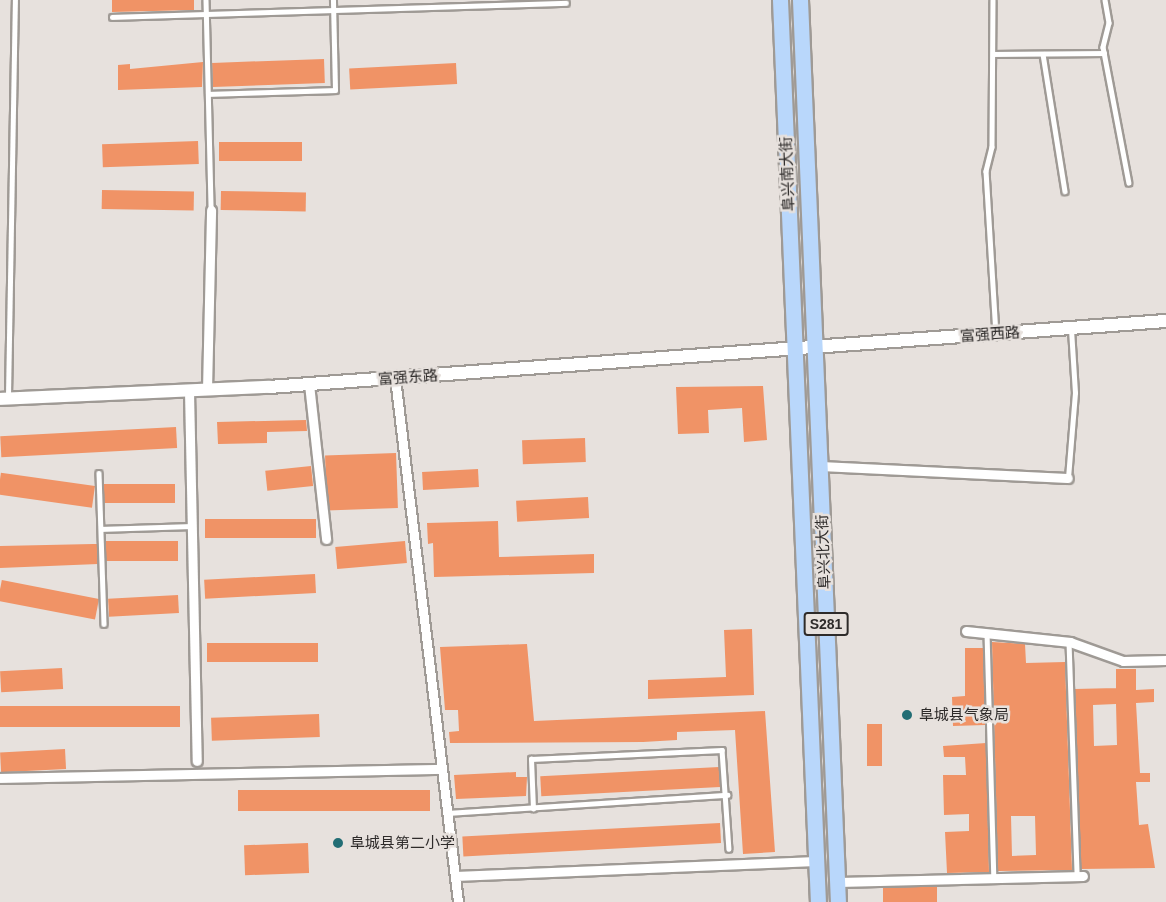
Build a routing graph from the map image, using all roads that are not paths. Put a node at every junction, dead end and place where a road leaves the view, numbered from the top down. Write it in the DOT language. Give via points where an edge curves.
graph roads {
  1 [pos="15,0"];
  2 [pos="206,0"];
  3 [pos="333,0"];
  4 [pos="780,0"];
  5 [pos="800,0"];
  6 [pos="993,0"];
  7 [pos="1105,0"];
  8 [pos="462,3"];
  9 [pos="566,3"];
  10 [pos="333,10"];
  11 [pos="206,14"];
  12 [pos="112,17"];
  13 [pos="1104,53"];
  14 [pos="993,54"];
  15 [pos="1042,54"];
  16 [pos="208,94"];
  17 [pos="1129,183"];
  18 [pos="1065,191"];
  19 [pos="211,210"];
  20 [pos="1166,321"];
  21 [pos="1070,328"];
  22 [pos="996,333"];
  23 [pos="815,346"];
  24 [pos="794,348"];
  25 [pos="395,378"];
  26 [pos="309,384"];
  27 [pos="207,390"];
  28 [pos="189,391"];
  29 [pos="4,399"];
  30 [pos="820,466"];
  31 [pos="99,473"];
  32 [pos="1068,478"];
  33 [pos="190,526"];
  34 [pos="100,529"];
  35 [pos="326,539"];
  36 [pos="104,624"];
  37 [pos="966,631"];
  38 [pos="987,633"];
  39 [pos="1069,642"];
  40 [pos="1166,660"];
  41 [pos="197,761"];
  42 [pos="442,769"];
  43 [pos="0,778"];
  44 [pos="727,795"];
  45 [pos="533,809"];
  46 [pos="447,813"];
  47 [pos="729,849"];
  48 [pos="816,861"];
  49 [pos="455,876"];
  50 [pos="1080,876"];
  51 [pos="994,878"];
  52 [pos="838,882"];
  53 [pos="458,902"];
  54 [pos="818,902"];
  55 [pos="838,902"];
  1 -- 29 [label="lane"];
  2 -- 11 [label="lane"];
  3 -- 10 [label="lane"];
  4 -- 24 [label="main road, 阜兴南大街 / S281"];
  5 -- 23 [label="main road, 阜兴南大街 / S281"];
  6 -- 14 [label="lane"];
  7 -- 13 [label="lane" via="1109,23"];
  8 -- 9 [label="lane"];
  8 -- 10 [label="lane"];
  10 -- 11 [label="lane"];
  10 -- 16 [label="lane" via="335,90"];
  11 -- 12 [label="lane"];
  11 -- 16 [label="lane"];
  13 -- 15 [label="lane"];
  13 -- 17 [label="lane"];
  14 -- 15 [label="lane"];
  14 -- 22 [label="lane" via="992,147 986,171"];
  15 -- 18 [label="lane"];
  16 -- 19 [label="lane"];
  19 -- 27 [label="street"];
  20 -- 21 [label="street, 富强西路"];
  21 -- 22 [label="street, 富强西路"];
  21 -- 32 [label="lane" via="1075,393"];
  22 -- 23 [label="street, 富强西路"];
  23 -- 24 [label="street, 富强东路"];
  23 -- 30 [label="main road, 阜兴北大街 / S281"];
  24 -- 25 [label="street, 富强东路"];
  24 -- 48 [label="main road, 阜兴北大街 / S281"];
  25 -- 26 [label="street, 富强东路"];
  25 -- 42 [label="street"];
  26 -- 27 [label="street, 富强东路"];
  26 -- 35 [label="street"];
  27 -- 28 [label="street, 富强东路"];
  28 -- 29 [label="street, 富强东路"];
  28 -- 33 [label="street"];
  30 -- 32 [label="street"];
  30 -- 52 [label="main road, 阜兴北大街 / S281"];
  31 -- 34 [label="lane"];
  33 -- 34 [label="lane"];
  33 -- 41 [label="street"];
  34 -- 36 [label="lane"];
  37 -- 38 [label="street"];
  38 -- 39 [label="street"];
  38 -- 51 [label="lane"];
  39 -- 40 [label="street" via="1123,661"];
  39 -- 50 [label="lane"];
  42 -- 43 [label="street"];
  42 -- 46 [label="street"];
  44 -- 45 [label="lane" via="615,799 590,807"];
  44 -- 45 [label="lane" via="722,750 531,759"];
  44 -- 47 [label="lane"];
  45 -- 46 [label="lane"];
  46 -- 49 [label="street"];
  48 -- 49 [label="street"];
  48 -- 54 [label="main road, 阜兴北大街 / S281"];
  49 -- 53 [label="street"];
  50 -- 51 [label="street"];
  51 -- 52 [label="street"];
  52 -- 55 [label="main road, 阜兴北大街 / S281"];
}
